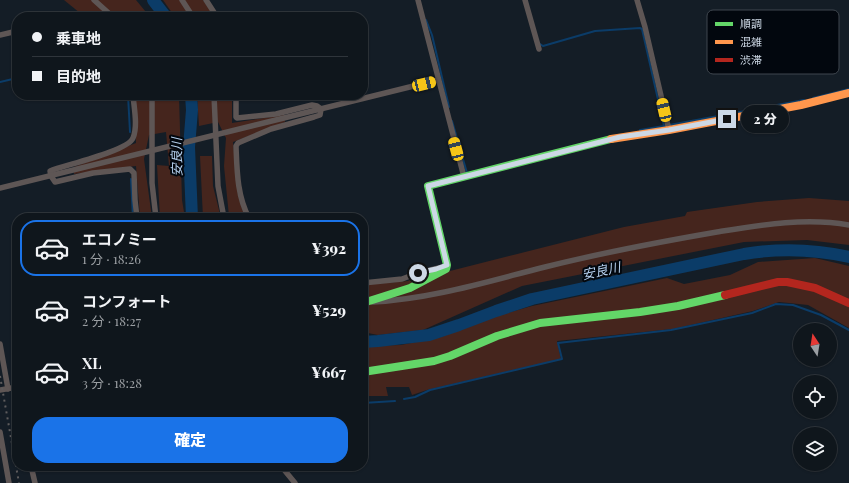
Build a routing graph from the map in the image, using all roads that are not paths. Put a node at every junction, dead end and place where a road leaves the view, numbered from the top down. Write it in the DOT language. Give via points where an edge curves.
graph roads {
  1 [pos="94,0"];
  2 [pos="182,0"];
  3 [pos="206,0"];
  4 [pos="418,0"];
  5 [pos="525,0"];
  6 [pos="637,0"];
  7 [pos="107,12"];
  8 [pos="190,12"];
  9 [pos="214,12"];
  10 [pos="12,32"];
  11 [pos="0,35"];
  12 [pos="539,49"];
  13 [pos="438,80"];
  14 [pos="849,93"];
  15 [pos="368,97"];
  16 [pos="133,100"];
  17 [pos="152,100"];
  18 [pos="214,100"];
  19 [pos="236,100"];
  20 [pos="357,100"];
  21 [pos="321,109"];
  22 [pos="668,127"];
  23 [pos="214,136"];
  24 [pos="154,151"];
  25 [pos="51,176"];
  26 [pos="464,177"];
  27 [pos="0,188"];
  28 [pos="136,213"];
  29 [pos="155,213"];
  30 [pos="223,213"];
  31 [pos="246,213"];
  32 [pos="849,225"];
  33 [pos="447,265"];
  34 [pos="368,282"];
  35 [pos="368,301"];
  36 [pos="368,302"];
  37 [pos="849,303"];
  38 [pos="0,344"];
  39 [pos="368,371"];
  40 [pos="8,388"];
  41 [pos="12,388"];
  42 [pos="0,390"];
  43 [pos="0,432"];
  44 [pos="33,471"];
  45 [pos="285,471"];
  46 [pos="9,483"];
  47 [pos="35,483"];
  48 [pos="295,483"];
  1 -- 7 [label="street"];
  2 -- 8 [label="street"];
  3 -- 9 [label="street"];
  4 -- 13 [label="street"];
  5 -- 12 [label="street"];
  6 -- 22 [label="street"];
  10 -- 11 [label="street"];
  13 -- 15 [label="street"];
  13 -- 26 [label="street"];
  14 -- 22 [label="street" via="801,105"];
  16 -- 25 [label="street" via="135,126 133,139 128,144 50,171"];
  17 -- 24 [label="street"];
  18 -- 23 [label="street"];
  19 -- 21 [label="street" via="237,118 276,114 312,106"];
  20 -- 21 [label="street"];
  21 -- 23 [label="street"];
  21 -- 31 [label="street" via="320,114 314,117 271,129 238,143 236,146 239,187"];
  22 -- 26 [label="street"];
  23 -- 24 [label="street"];
  23 -- 30 [label="street"];
  24 -- 25 [label="street"];
  24 -- 29 [label="street" via="152,183"];
  25 -- 27 [label="street"];
  25 -- 28 [label="street" via="55,182 130,169 134,173"];
  26 -- 33 [label="street" via="428,186"];
  32 -- 36 [label="street" via="798,222 734,230 614,252 474,286 394,301"];
  33 -- 34 [label="street" via="402,279"];
  33 -- 35 [label="street" via="446,268 410,288"];
  37 -- 39 [label="street" via="814,287 778,282 678,306 540,323 497,336 434,361"];
  38 -- 40 [label="street"];
  40 -- 41 [label="street"];
  40 -- 42 [label="street"];
  43 -- 46 [label="street"];
  44 -- 47 [label="street"];
  45 -- 48 [label="street"];
}
